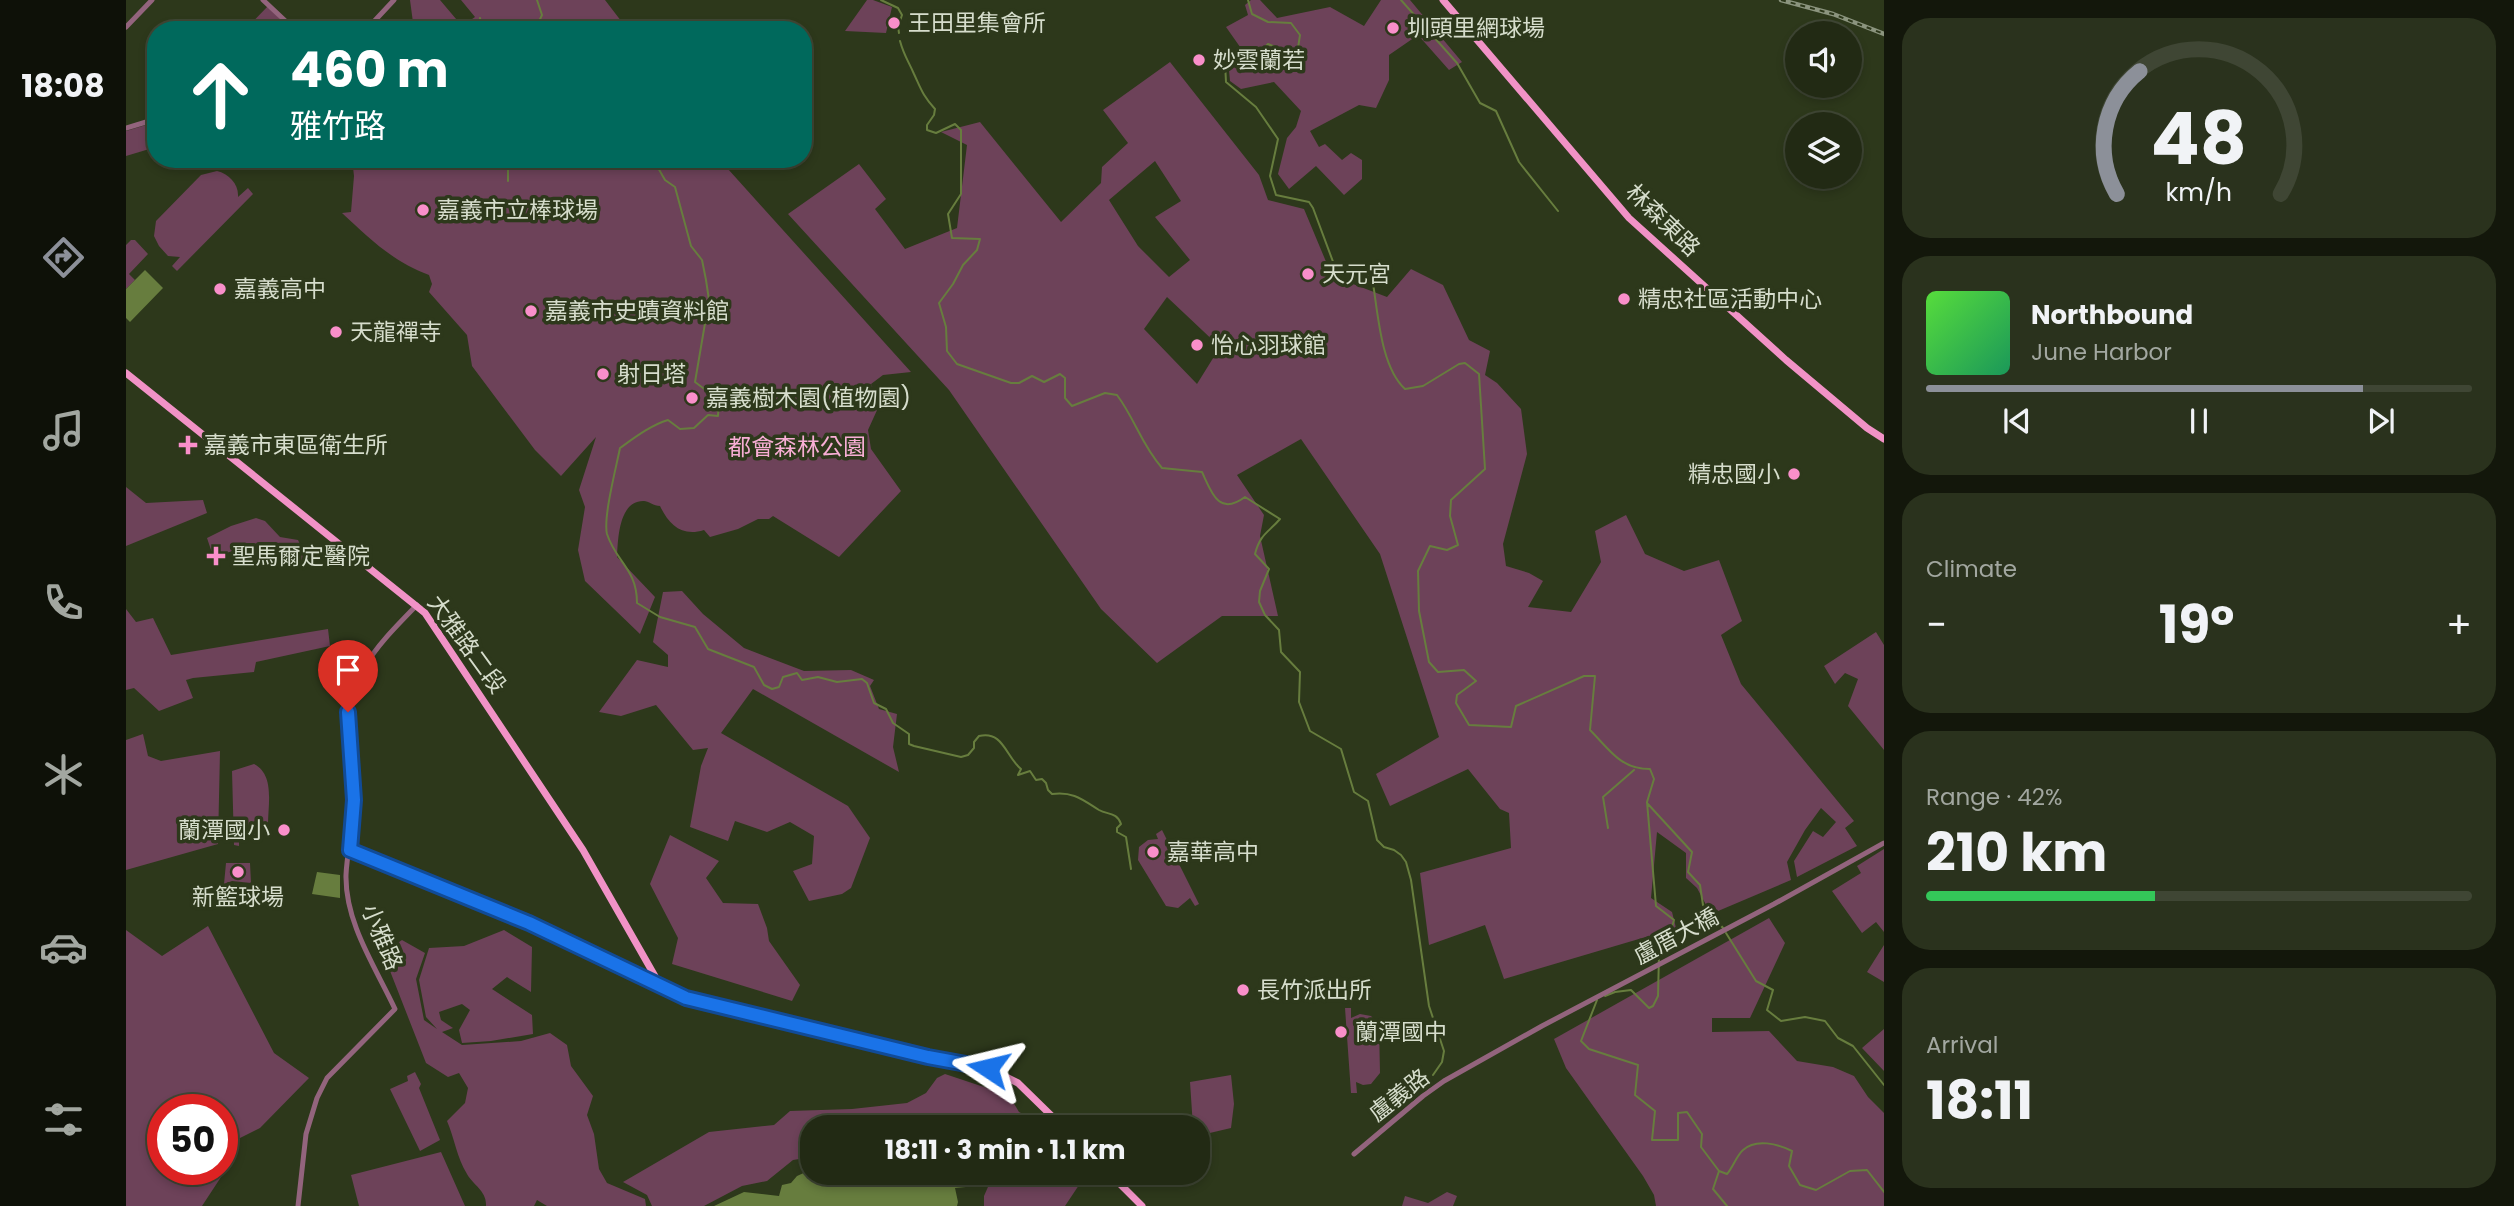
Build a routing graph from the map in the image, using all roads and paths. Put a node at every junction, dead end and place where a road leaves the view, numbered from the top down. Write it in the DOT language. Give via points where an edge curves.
graph roads {
  1 [pos="152,0"];
  2 [pos="262,0"];
  3 [pos="394,0"];
  4 [pos="1443,0"];
  5 [pos="285,21"];
  6 [pos="374,21"];
  7 [pos="126,27"];
  8 [pos="147,122"];
  9 [pos="126,128"];
  10 [pos="126,373"];
  11 [pos="1884,439"];
  12 [pos="416,605"];
  13 [pos="1884,842"];
  14 [pos="350,850"];
  15 [pos="660,985"];
  16 [pos="1542,1026"];
  17 [pos="1051,1115"];
  18 [pos="1354,1154"];
  19 [pos="1121,1185"];
  20 [pos="298,1206"];
  21 [pos="1142,1206"];
  1 -- 7 [label="street"];
  2 -- 5 [label="street"];
  3 -- 6 [label="street"];
  4 -- 11 [label="main road, 林森東路" via="1629,218 1786,360"];
  8 -- 9 [label="street"];
  10 -- 12 [label="main road, 大雅路二段"];
  12 -- 14 [label="street, 小雅路" via="383,639 358,675 348,707 354,800"];
  12 -- 15 [label="main road, 大雅路二段" via="452,650 555,806"];
  13 -- 16 [label="street, 盧厝大橋"];
  14 -- 15 [label="street" via="529,923"];
  14 -- 20 [label="street, 小雅路" via="346,875 349,907 396,1009 327,1078 317,1098 306,1134"];
  15 -- 17 [label="main road" via="707,1004 988,1068 1018,1083"];
  16 -- 18 [label="street, 盧義路" via="1433,1089"];
  19 -- 21 [label="main road"];
}
